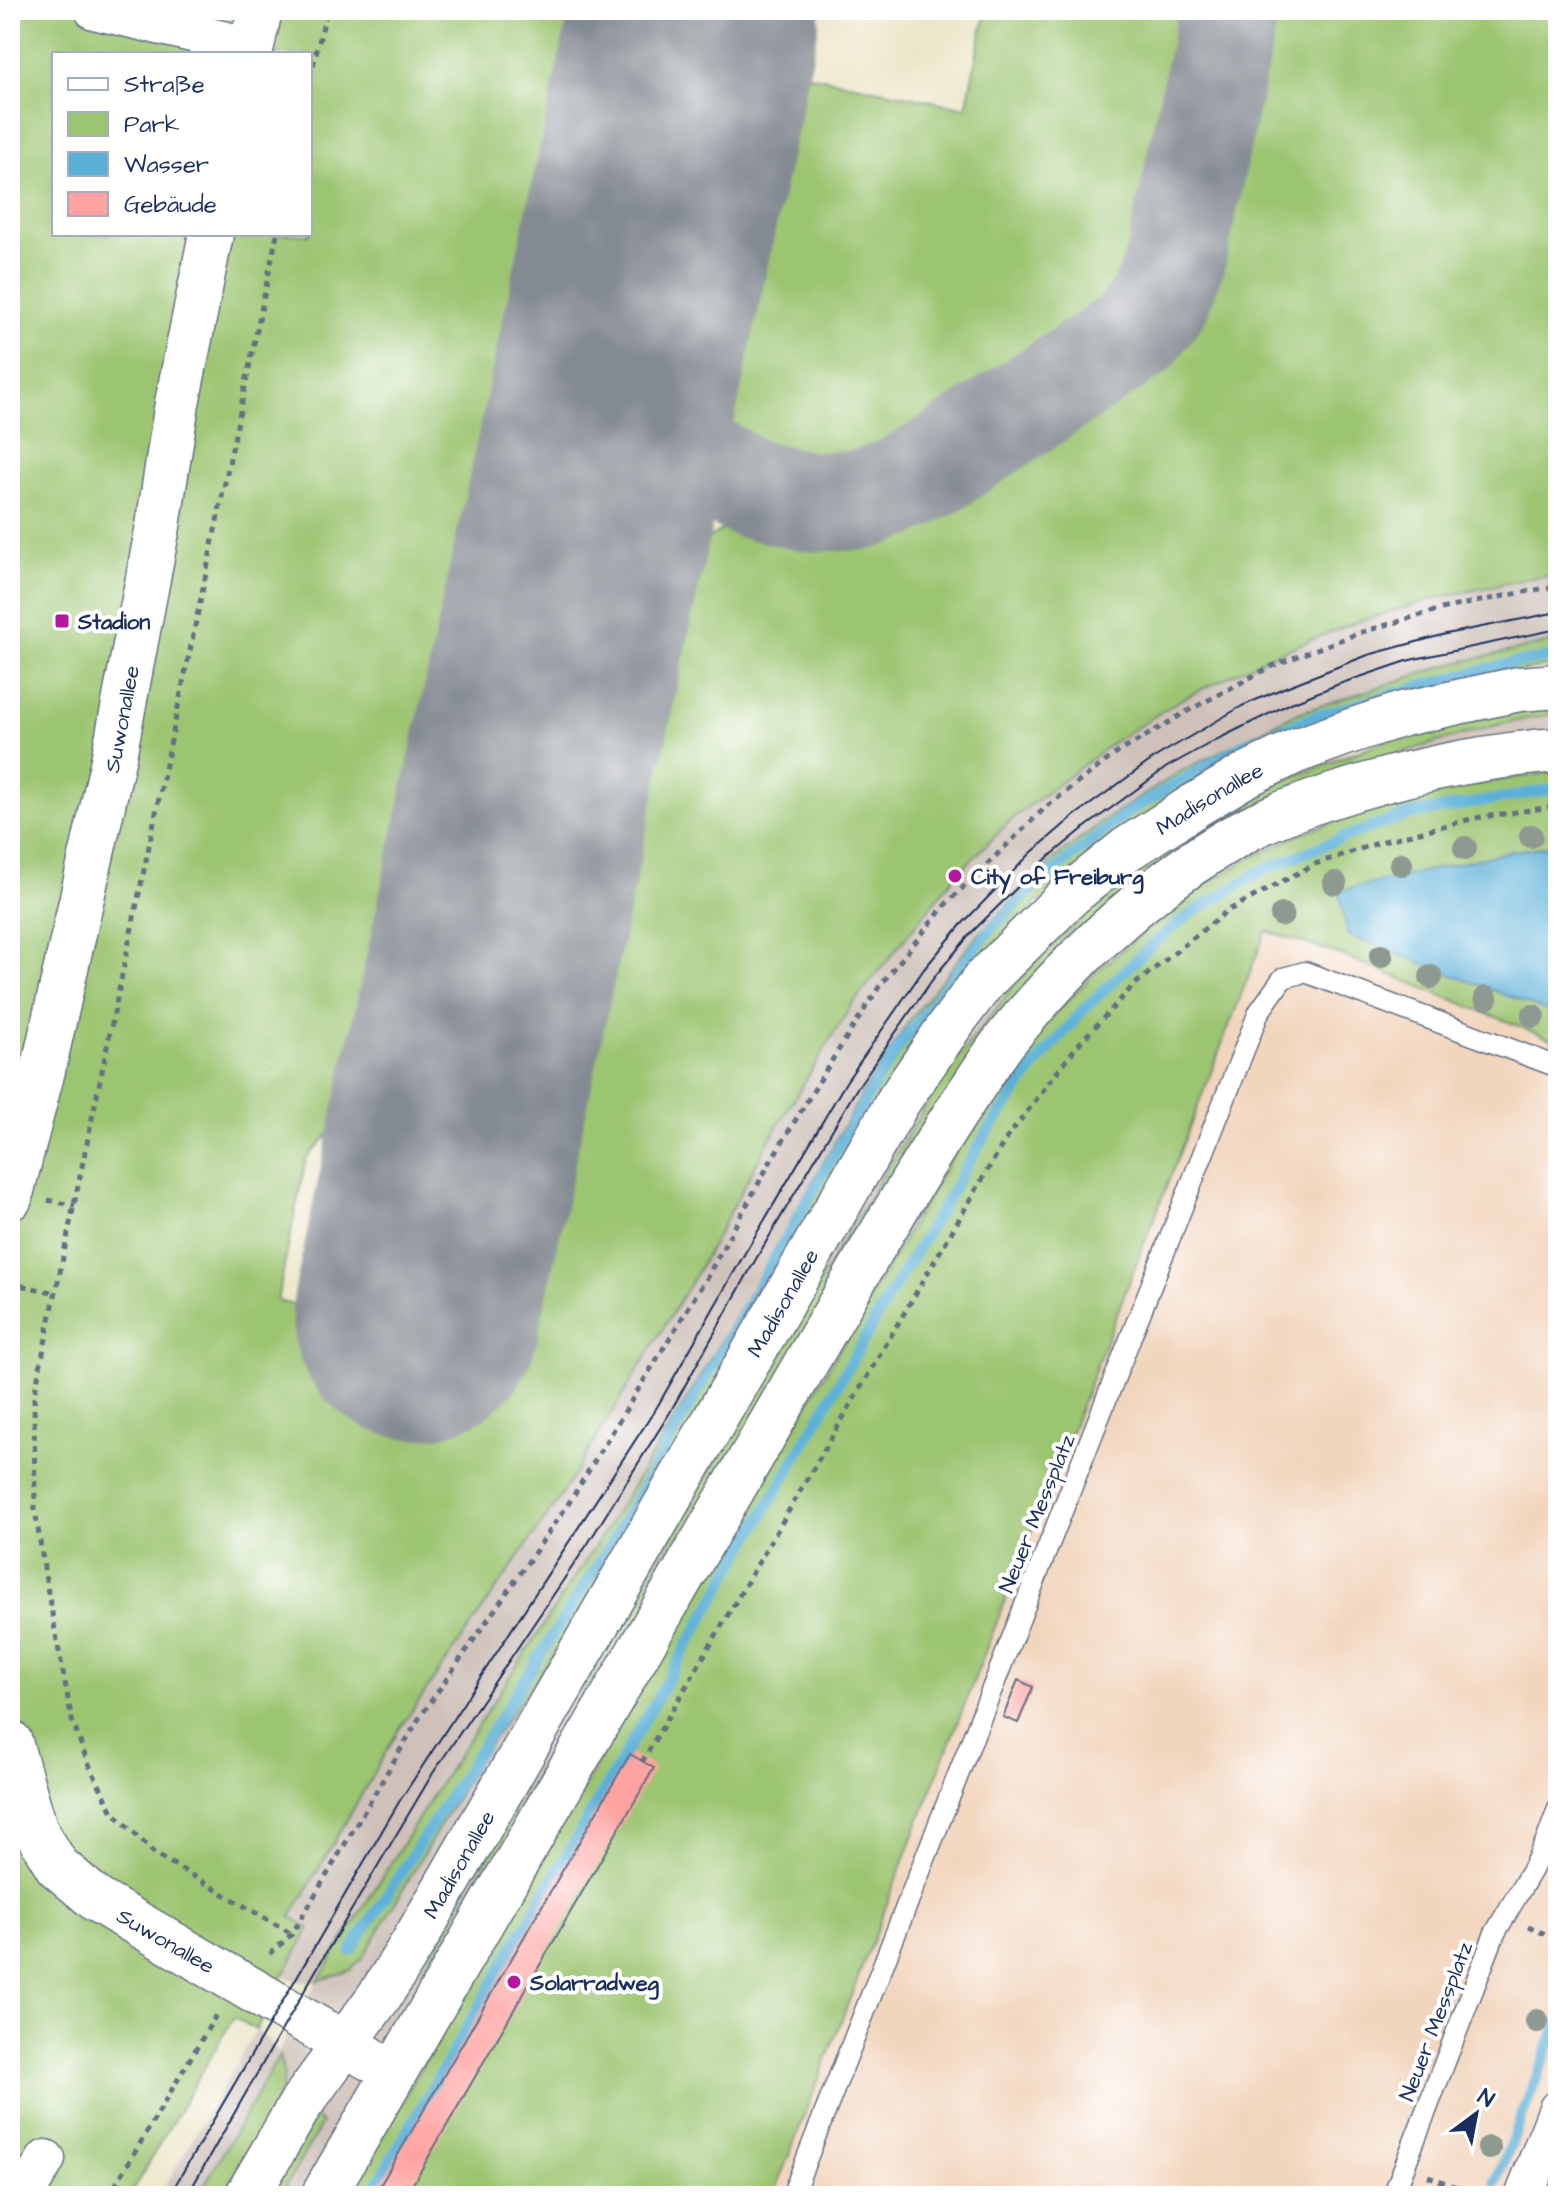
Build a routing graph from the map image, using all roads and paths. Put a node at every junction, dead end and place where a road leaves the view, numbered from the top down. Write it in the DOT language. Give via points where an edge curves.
graph roads {
  1 [pos="327,10"];
  2 [pos="101,11"];
  3 [pos="254,37"];
  4 [pos="162,52"];
  5 [pos="312,62"];
  6 [pos="211,236"];
  7 [pos="277,236"];
  8 [pos="1558,686"];
  9 [pos="1558,750"];
  10 [pos="1558,806"];
  11 [pos="1558,1067"];
  12 [pos="10,1198"];
  13 [pos="10,1283"];
  14 [pos="56,1293"];
  15 [pos="10,1742"];
  16 [pos="642,1762"];
  17 [pos="1558,1809"];
  18 [pos="292,1934"];
  19 [pos="344,2043"];
  20 [pos="395,2073"];
  21 [pos="1558,2109"];
  22 [pos="46,2159"];
  23 [pos="1405,2167"];
  24 [pos="24,2196"];
  25 [pos="247,2196"];
  26 [pos="323,2196"];
  27 [pos="792,2196"];
  28 [pos="1393,2196"];
  29 [pos="1479,2196"];
  30 [pos="1524,2196"];
  1 -- 5 [label="path"];
  2 -- 3 [label="street"];
  2 -- 4 [label="street"];
  6 -- 12 [label="main road, Suwonallee" via="114,756"];
  7 -- 14 [label="path"];
  8 -- 19 [label="main road, Madisonallee" via="1403,714 1296,751 1244,776 1127,849 1070,895 984,980 899,1100 413,1943"];
  9 -- 20 [label="main road, Madisonallee" via="1414,772 1303,805 1249,829 1144,898 1073,964 1005,1040 948,1122 875,1244"];
  10 -- 16 [label="path" via="1475,818 1315,864 1227,911 1134,985 1077,1046 1004,1142"];
  11 -- 27 [label="lane, Neuer Messplatz" via="1305,972 1283,978 1259,1012"];
  13 -- 14 [label="path"];
  14 -- 18 [label="path" via="34,1396 35,1509 72,1720 87,1761 113,1812 154,1853"];
  15 -- 19 [label="main road, Suwonallee" via="36,1831 57,1866 97,1900"];
  17 -- 23 [label="lane, Neuer Messplatz" via="1532,1870 1495,1933"];
  19 -- 20 [label="main road, Suwonallee"];
  19 -- 25 [label="main road, Madisonallee"];
  20 -- 26 [label="main road, Madisonallee"];
  21 -- 30 [label="street"];
  22 -- 24 [label="street"];
  23 -- 28 [label="lane, Neuer Messplatz"];
  23 -- 29 [label="path"];
}
